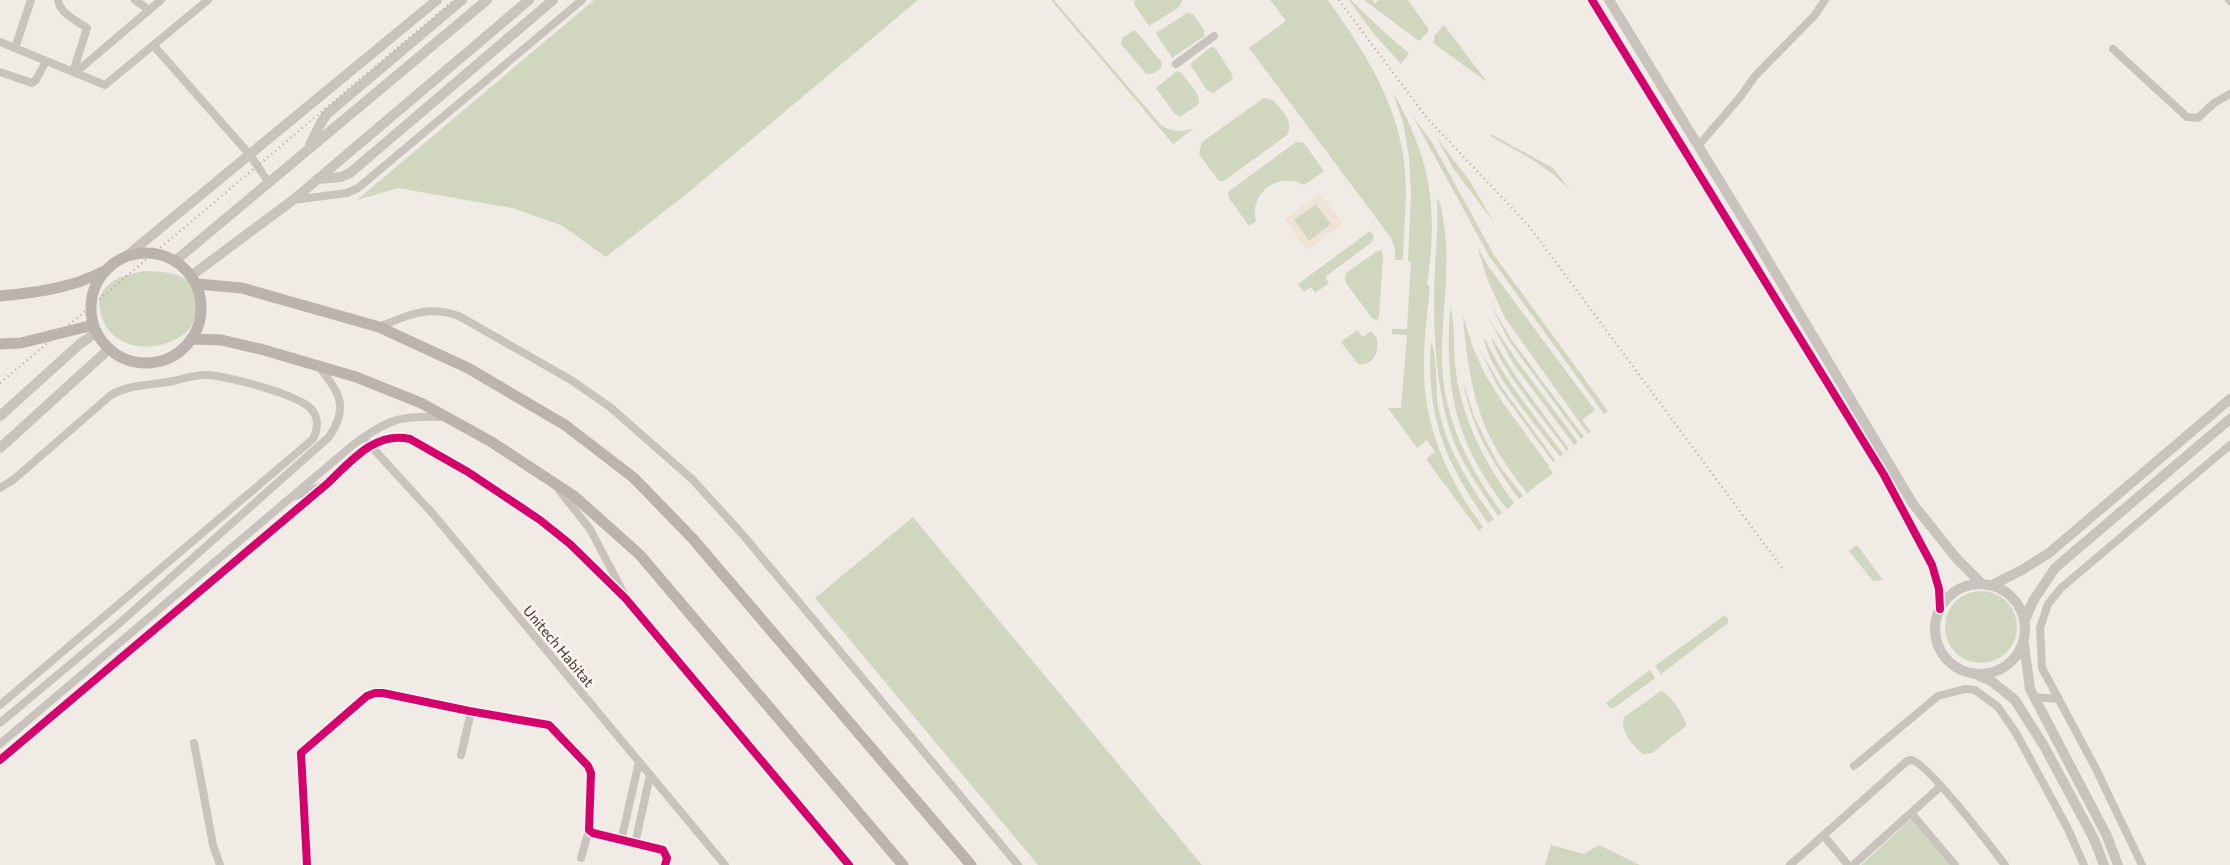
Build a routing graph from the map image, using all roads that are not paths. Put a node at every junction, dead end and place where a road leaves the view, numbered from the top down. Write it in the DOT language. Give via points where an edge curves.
graph roads {
  1 [pos="31,0"];
  2 [pos="58,0"];
  3 [pos="135,0"];
  4 [pos="161,0"];
  5 [pos="208,0"];
  6 [pos="437,0"];
  7 [pos="462,0"];
  8 [pos="487,0"];
  9 [pos="529,0"];
  10 [pos="553,0"];
  11 [pos="582,0"];
  12 [pos="1592,0"];
  13 [pos="1609,0"];
  14 [pos="1825,0"];
  15 [pos="150,10"];
  16 [pos="1214,36"];
  17 [pos="0,42"];
  18 [pos="154,46"];
  19 [pos="14,48"];
  20 [pos="2113,49"];
  21 [pos="46,61"];
  22 [pos="1176,64"];
  23 [pos="0,72"];
  24 [pos="74,73"];
  25 [pos="2230,94"];
  26 [pos="1698,146"];
  27 [pos="309,149"];
  28 [pos="250,155"];
  29 [pos="318,179"];
  30 [pos="269,183"];
  31 [pos="293,200"];
  32 [pos="124,258"];
  33 [pos="175,261"];
  34 [pos="106,270"];
  35 [pos="194,280"];
  36 [pos="0,296"];
  37 [pos="379,327"];
  38 [pos="95,329"];
  39 [pos="191,340"];
  40 [pos="0,344"];
  41 [pos="109,349"];
  42 [pos="318,366"];
  43 [pos="2230,399"];
  44 [pos="0,416"];
  45 [pos="448,417"];
  46 [pos="2230,419"];
  47 [pos="389,422"];
  48 [pos="364,437"];
  49 [pos="392,438"];
  50 [pos="2230,445"];
  51 [pos="371,446"];
  52 [pos="0,450"];
  53 [pos="277,470"];
  54 [pos="285,476"];
  55 [pos="552,482"];
  56 [pos="328,483"];
  57 [pos="0,488"];
  58 [pos="290,499"];
  59 [pos="154,574"];
  60 [pos="163,584"];
  61 [pos="1987,584"];
  62 [pos="626,599"];
  63 [pos="1940,609"];
  64 [pos="2025,620"];
  65 [pos="2024,644"];
  66 [pos="1976,674"];
  67 [pos="2034,697"];
  68 [pos="2058,699"];
  69 [pos="0,705"];
  70 [pos="471,712"];
  71 [pos="0,723"];
  72 [pos="194,743"];
  73 [pos="0,744"];
  74 [pos="461,755"];
  75 [pos="0,760"];
  76 [pos="639,762"];
  77 [pos="1854,766"];
  78 [pos="650,775"];
  79 [pos="1941,786"];
  80 [pos="1911,813"];
  81 [pos="589,830"];
  82 [pos="1824,836"];
  83 [pos="621,840"];
  84 [pos="635,844"];
  85 [pos="581,858"];
  86 [pos="1795,863"];
  87 [pos="220,865"];
  88 [pos="307,865"];
  89 [pos="665,865"];
  90 [pos="725,865"];
  91 [pos="849,865"];
  92 [pos="902,865"];
  93 [pos="971,865"];
  94 [pos="1018,865"];
  95 [pos="1848,865"];
  96 [pos="1853,865"];
  97 [pos="1955,865"];
  98 [pos="2005,865"];
  99 [pos="2084,865"];
  100 [pos="2104,865"];
  101 [pos="2118,865"];
  102 [pos="2142,865"];
  1 -- 19 [label="street"];
  2 -- 24 [label="street" via="71,18 87,28"];
  3 -- 15 [label="street"];
  4 -- 15 [label="street"];
  5 -- 18 [label="street"];
  6 -- 28 [label="street"];
  7 -- 27 [label="street" via="327,114"];
  8 -- 27 [label="street"];
  9 -- 29 [label="street"];
  10 -- 29 [label="street" via="350,173"];
  11 -- 31 [label="street" via="358,188 347,193"];
  12 -- 63 [label="street" via="1884,476 1932,565 1939,589"];
  13 -- 26 [label="street"];
  14 -- 26 [label="street" via="1814,16 1755,76"];
  15 -- 24 [label="street"];
  16 -- 22 [label="street"];
  17 -- 19 [label="street"];
  18 -- 24 [label="street" via="105,85"];
  18 -- 28 [label="street"];
  19 -- 21 [label="street"];
  20 -- 25 [label="street" via="2187,117 2198,118"];
  21 -- 23 [label="street" via="32,83"];
  21 -- 24 [label="street"];
  26 -- 61 [label="street" via="1913,504 1957,559"];
  27 -- 30 [label="street"];
  28 -- 30 [label="street"];
  28 -- 32 [label="street"];
  29 -- 31 [label="street"];
  30 -- 33 [label="street"];
  31 -- 35 [label="street"];
  32 -- 33 [label="main road" via="147,252"];
  32 -- 34 [label="main road"];
  33 -- 35 [label="main road"];
  34 -- 36 [label="main road" via="61,287"];
  34 -- 38 [label="main road" via="98,280 90,305"];
  35 -- 37 [label="main road" via="242,288"];
  35 -- 39 [label="main road" via="201,311"];
  37 -- 93 [label="main road" via="484,377 565,425 634,478 693,539"];
  37 -- 94 [label="street" via="411,313 451,313 560,372 618,414 692,479 742,534"];
  38 -- 40 [label="main road"];
  38 -- 41 [label="main road"];
  38 -- 44 [label="street"];
  39 -- 41 [label="main road" via="179,352 163,360 146,363 128,360"];
  39 -- 42 [label="main road" via="221,340"];
  41 -- 52 [label="street"];
  42 -- 45 [label="main road" via="413,399"];
  42 -- 54 [label="street" via="335,386 340,401 338,425"];
  43 -- 61 [label="street" via="2049,553 2022,570"];
  45 -- 47 [label="street" via="411,416"];
  45 -- 55 [label="main road"];
  46 -- 64 [label="street" via="2055,568 2033,601"];
  47 -- 48 [label="street"];
  47 -- 49 [label="street"];
  48 -- 51 [label="street, Unitech Habitat"];
  48 -- 58 [label="street"];
  49 -- 51 [label="street"];
  49 -- 62 [label="street" via="410,439 468,472 540,520 570,544"];
  50 -- 68 [label="street" via="2052,598 2040,628 2040,660"];
  51 -- 56 [label="street"];
  51 -- 76 [label="street, Unitech Habitat" via="433,514"];
  53 -- 54 [label="street"];
  53 -- 57 [label="street" via="313,438 318,425 312,409 270,390 199,375 118,391"];
  53 -- 59 [label="street"];
  54 -- 60 [label="street"];
  55 -- 62 [label="street" via="590,529"];
  55 -- 92 [label="main road" via="574,496 640,555"];
  56 -- 58 [label="street"];
  56 -- 75 [label="street"];
  58 -- 73 [label="street"];
  59 -- 60 [label="street"];
  59 -- 69 [label="street"];
  60 -- 71 [label="street"];
  61 -- 63 [label="street" via="1965,586 1950,595"];
  61 -- 64 [label="street" via="2008,592 2019,605"];
  62 -- 91 [label="street"];
  63 -- 66 [label="street" via="1935,623 1940,651 1961,670"];
  64 -- 65 [label="street"];
  65 -- 66 [label="street" via="2005,667 1991,673"];
  65 -- 67 [label="street" via="2026,671"];
  66 -- 100 [label="street" via="1990,680 2015,700 2044,746 2094,839"];
  67 -- 68 [label="street"];
  67 -- 101 [label="street" via="2107,836"];
  68 -- 102 [label="street"];
  70 -- 74 [label="street"];
  70 -- 81 [label="street" via="543,724 554,729 591,773"];
  70 -- 88 [label="street" via="375,693 305,748 300,761"];
  72 -- 87 [label="street" via="213,845"];
  76 -- 78 [label="street, Unitech Habitat"];
  76 -- 83 [label="street"];
  77 -- 99 [label="street" via="1938,696 1965,689 1975,690 1998,707 2016,733"];
  78 -- 84 [label="street"];
  78 -- 90 [label="street, Unitech Habitat"];
  79 -- 80 [label="street"];
  79 -- 82 [label="street" via="1915,760 1907,761"];
  79 -- 98 [label="street"];
  80 -- 96 [label="street"];
  80 -- 97 [label="street"];
  81 -- 83 [label="street"];
  81 -- 85 [label="street"];
  82 -- 86 [label="street"];
  82 -- 95 [label="street"];
  83 -- 84 [label="street"];
  84 -- 89 [label="street" via="663,850 667,858"];
}
